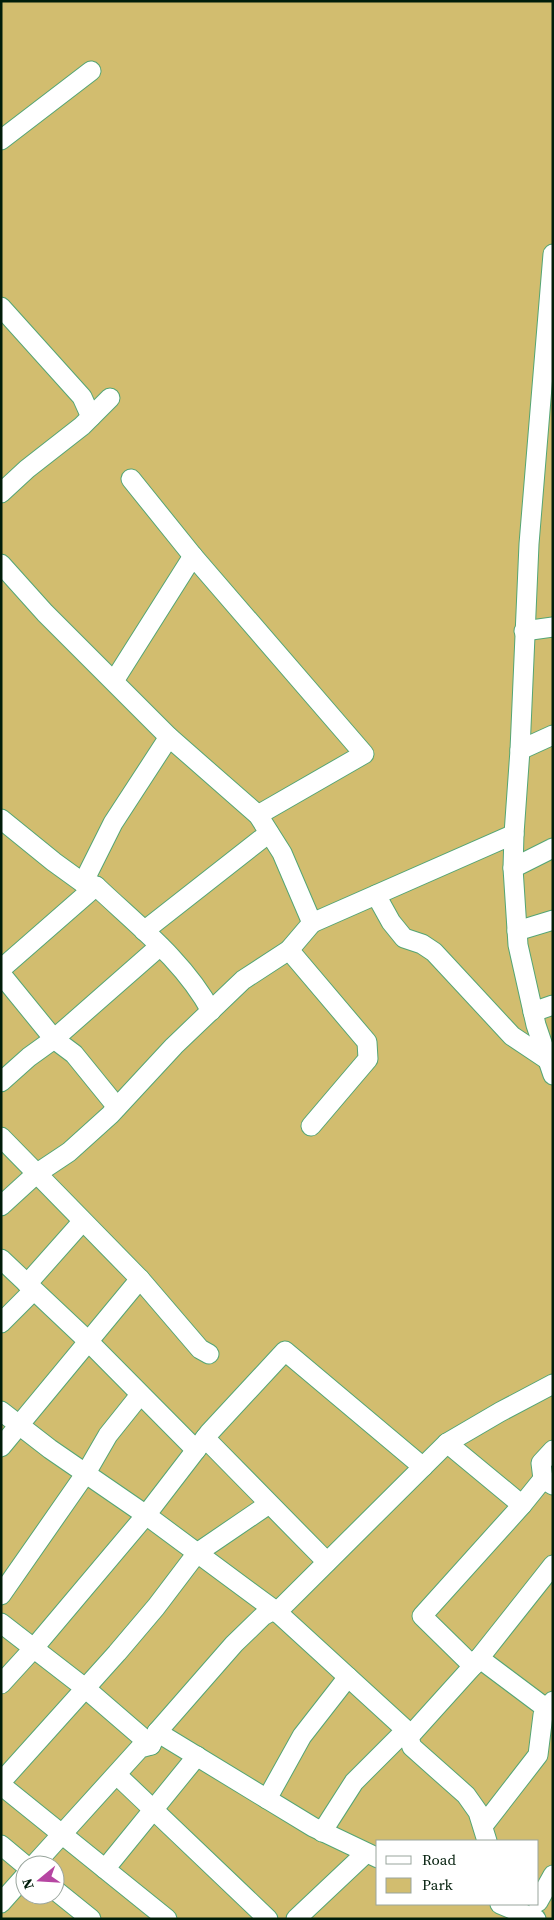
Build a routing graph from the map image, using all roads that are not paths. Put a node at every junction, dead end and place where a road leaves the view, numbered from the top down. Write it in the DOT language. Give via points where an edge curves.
graph roads {
  1 [pos="90,71"];
  2 [pos="1,140"];
  3 [pos="553,254"];
  4 [pos="1,307"];
  5 [pos="551,312"];
  6 [pos="110,398"];
  7 [pos="91,417"];
  8 [pos="131,480"];
  9 [pos="1,493"];
  10 [pos="194,556"];
  11 [pos="1,564"];
  12 [pos="553,627"];
  13 [pos="524,631"];
  14 [pos="114,681"];
  15 [pos="553,734"];
  16 [pos="169,737"];
  17 [pos="520,750"];
  18 [pos="258,815"];
  19 [pos="1,819"];
  20 [pos="269,833"];
  21 [pos="514,834"];
  22 [pos="553,848"];
  23 [pos="513,868"];
  24 [pos="90,885"];
  25 [pos="376,894"];
  26 [pos="553,920"];
  27 [pos="312,923"];
  28 [pos="517,930"];
  29 [pos="144,931"];
  30 [pos="160,946"];
  31 [pos="289,950"];
  32 [pos="1,969"];
  33 [pos="1,974"];
  34 [pos="553,1005"];
  35 [pos="211,1011"];
  36 [pos="533,1012"];
  37 [pos="54,1039"];
  38 [pos="551,1064"];
  39 [pos="1,1082"];
  40 [pos="117,1107"];
  41 [pos="311,1126"];
  42 [pos="1,1137"];
  43 [pos="36,1174"];
  44 [pos="1,1206"];
  45 [pos="82,1222"];
  46 [pos="1,1259"];
  47 [pos="140,1279"];
  48 [pos="30,1288"];
  49 [pos="1,1323"];
  50 [pos="88,1341"];
  51 [pos="209,1354"];
  52 [pos="553,1384"];
  53 [pos="140,1395"];
  54 [pos="1,1411"];
  55 [pos="18,1426"];
  56 [pos="201,1444"];
  57 [pos="447,1444"];
  58 [pos="1,1447"];
  59 [pos="553,1450"];
  60 [pos="423,1467"];
  61 [pos="86,1473"];
  62 [pos="548,1482"];
  63 [pos="270,1504"];
  64 [pos="522,1505"];
  65 [pos="146,1515"];
  66 [pos="197,1553"];
  67 [pos="327,1562"];
  68 [pos="553,1565"];
  69 [pos="1,1595"];
  70 [pos="277,1612"];
  71 [pos="1,1623"];
  72 [pos="33,1649"];
  73 [pos="476,1662"];
  74 [pos="348,1677"];
  75 [pos="1,1684"];
  76 [pos="85,1688"];
  77 [pos="551,1706"];
  78 [pos="407,1734"];
  79 [pos="154,1738"];
  80 [pos="197,1756"];
  81 [pos="117,1775"];
  82 [pos="1,1784"];
  83 [pos="267,1799"];
  84 [pos="154,1810"];
  85 [pos="322,1832"];
  86 [pos="63,1834"];
  87 [pos="485,1834"];
  88 [pos="1,1845"];
  89 [pos="43,1855"];
  90 [pos="372,1856"];
  91 [pos="15,1857"];
  92 [pos="105,1869"];
  93 [pos="553,1876"];
  94 [pos="15,1887"];
  95 [pos="65,1898"];
  96 [pos="539,1902"];
  97 [pos="1,1903"];
  98 [pos="506,1905"];
  99 [pos="535,1910"];
  100 [pos="91,1919"];
  101 [pos="167,1919"];
  102 [pos="268,1919"];
  103 [pos="296,1919"];
  1 -- 2 [label="street"];
  3 -- 5 [label="street"];
  4 -- 7 [label="street" via="82,397"];
  5 -- 13 [label="street" via="530,526"];
  6 -- 7 [label="street"];
  7 -- 9 [label="street"];
  8 -- 10 [label="street"];
  10 -- 14 [label="street"];
  10 -- 18 [label="street" via="364,754"];
  11 -- 14 [label="street"];
  12 -- 13 [label="street"];
  13 -- 17 [label="street"];
  14 -- 16 [label="street"];
  15 -- 17 [label="street"];
  16 -- 18 [label="street"];
  16 -- 24 [label="street" via="113,823"];
  17 -- 21 [label="street"];
  18 -- 20 [label="street"];
  19 -- 24 [label="street" via="54,862"];
  20 -- 27 [label="street" via="282,853"];
  20 -- 29 [label="street"];
  21 -- 23 [label="street"];
  21 -- 25 [label="street"];
  22 -- 23 [label="street"];
  23 -- 28 [label="street"];
  24 -- 29 [label="street"];
  24 -- 32 [label="street"];
  25 -- 27 [label="street"];
  25 -- 38 [label="street" via="404,938 434,952 512,1036"];
  26 -- 28 [label="street"];
  27 -- 31 [label="street"];
  28 -- 36 [label="street"];
  29 -- 30 [label="street"];
  30 -- 35 [label="street" via="201,993"];
  30 -- 37 [label="street"];
  31 -- 35 [label="street" via="243,980"];
  31 -- 41 [label="street" via="367,1042 368,1058"];
  33 -- 37 [label="street"];
  34 -- 36 [label="street"];
  35 -- 40 [label="street"];
  36 -- 38 [label="street"];
  37 -- 39 [label="street"];
  37 -- 40 [label="street" via="74,1054"];
  40 -- 43 [label="street" via="69,1152"];
  42 -- 43 [label="street"];
  43 -- 44 [label="street"];
  43 -- 45 [label="street"];
  45 -- 47 [label="street"];
  45 -- 48 [label="street"];
  46 -- 48 [label="street"];
  47 -- 50 [label="street"];
  47 -- 51 [label="street" via="200,1349"];
  48 -- 49 [label="street"];
  48 -- 50 [label="street"];
  50 -- 53 [label="street"];
  50 -- 55 [label="street"];
  52 -- 57 [label="street"];
  53 -- 56 [label="street"];
  53 -- 61 [label="street" via="108,1435"];
  54 -- 55 [label="street"];
  55 -- 58 [label="street"];
  55 -- 61 [label="street"];
  56 -- 60 [label="street" via="285,1351"];
  56 -- 63 [label="street"];
  56 -- 65 [label="street"];
  57 -- 60 [label="street"];
  57 -- 64 [label="street"];
  59 -- 62 [label="street" via="542,1463"];
  60 -- 67 [label="street"];
  61 -- 65 [label="street"];
  61 -- 69 [label="street"];
  62 -- 64 [label="street"];
  63 -- 66 [label="street"];
  63 -- 67 [label="street"];
  64 -- 73 [label="street" via="422,1616"];
  65 -- 66 [label="street"];
  65 -- 72 [label="street"];
  66 -- 70 [label="street"];
  66 -- 76 [label="street" via="156,1607"];
  67 -- 70 [label="street"];
  68 -- 73 [label="street"];
  70 -- 74 [label="street"];
  70 -- 79 [label="street" via="263,1616 234,1644"];
  71 -- 72 [label="street"];
  72 -- 75 [label="street"];
  72 -- 76 [label="street"];
  73 -- 77 [label="street"];
  73 -- 78 [label="street"];
  74 -- 78 [label="street"];
  74 -- 83 [label="street" via="302,1736"];
  76 -- 79 [label="street"];
  76 -- 82 [label="street"];
  77 -- 87 [label="street" via="543,1715 538,1755"];
  78 -- 85 [label="street" via="354,1782"];
  78 -- 87 [label="street" via="412,1747 466,1795 478,1812"];
  79 -- 80 [label="street"];
  79 -- 81 [label="street" via="140,1748"];
  80 -- 83 [label="street"];
  80 -- 84 [label="street"];
  81 -- 84 [label="street"];
  81 -- 86 [label="street"];
  82 -- 86 [label="street"];
  83 -- 85 [label="street"];
  84 -- 92 [label="street"];
  84 -- 102 [label="street"];
  85 -- 90 [label="street"];
  86 -- 89 [label="street"];
  86 -- 92 [label="street"];
  88 -- 91 [label="street"];
  90 -- 103 [label="street"];
  92 -- 101 [label="street"];
  93 -- 96 [label="street"];
  94 -- 97 [label="street"];
  95 -- 100 [label="street"];
  98 -- 99 [label="street"];
}
